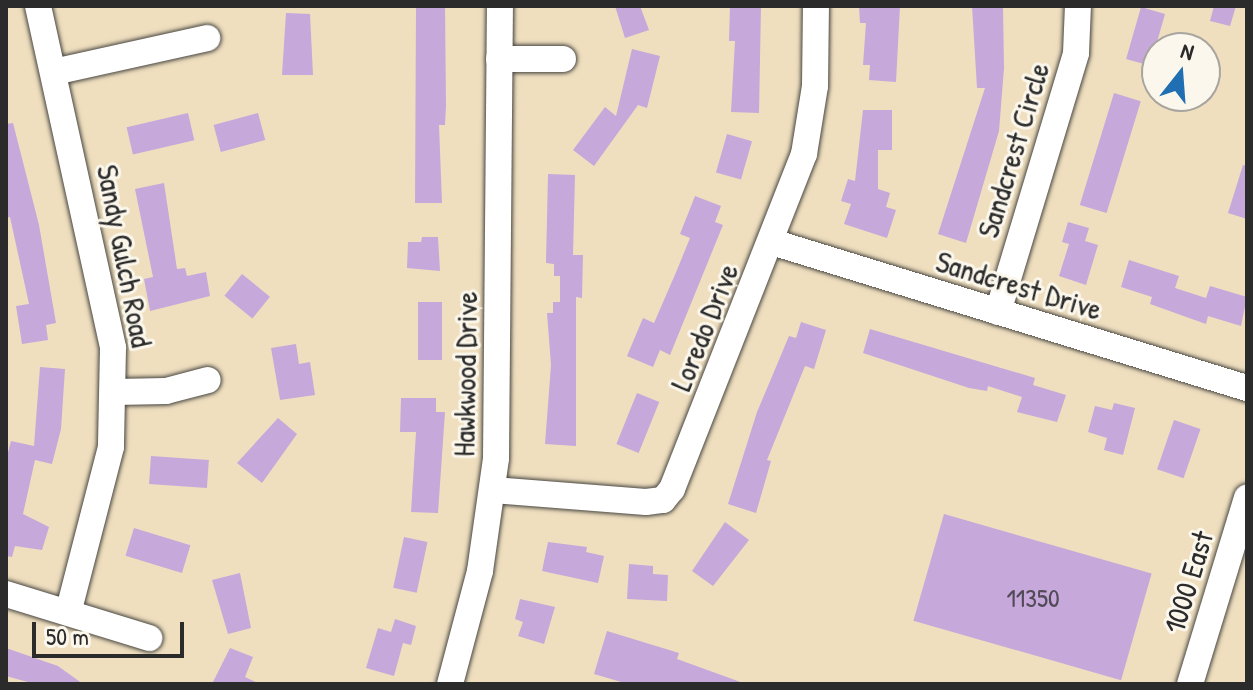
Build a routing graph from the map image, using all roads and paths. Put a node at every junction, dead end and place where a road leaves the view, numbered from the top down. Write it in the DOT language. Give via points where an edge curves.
graph roads {
  1 [pos="38,6"];
  2 [pos="500,6"];
  3 [pos="816,6"];
  4 [pos="1078,6"];
  5 [pos="207,38"];
  6 [pos="499,59"];
  7 [pos="563,59"];
  8 [pos="54,72"];
  9 [pos="772,242"];
  10 [pos="998,312"];
  11 [pos="208,380"];
  12 [pos="1247,388"];
  13 [pos="115,392"];
  14 [pos="493,490"];
  15 [pos="1247,498"];
  16 [pos="6,594"];
  17 [pos="68,613"];
  18 [pos="149,638"];
  19 [pos="450,684"];
  20 [pos="1190,684"];
  1 -- 8 [label="street, Sandy Gulch Road"];
  2 -- 6 [label="street, Hawkwood Drive"];
  3 -- 9 [label="street, Loredo Drive" via="811,120"];
  4 -- 10 [label="street, Sandcrest Circle" via="1076,53"];
  5 -- 8 [label="street"];
  6 -- 7 [label="street"];
  6 -- 14 [label="street, Hawkwood Drive"];
  8 -- 13 [label="street, Sandy Gulch Road" via="107,304"];
  9 -- 10 [label="street, Sandcrest Drive"];
  9 -- 14 [label="street, Loredo Drive" via="679,477 663,500"];
  10 -- 12 [label="street, Sandcrest Drive"];
  11 -- 13 [label="street" via="166,391"];
  13 -- 17 [label="street, Sandy Gulch Road" via="100,500"];
  14 -- 19 [label="street, Hawkwood Drive" via="480,571"];
  15 -- 20 [label="street, 1000 East"];
  16 -- 17 [label="street"];
  17 -- 18 [label="street"];
}
